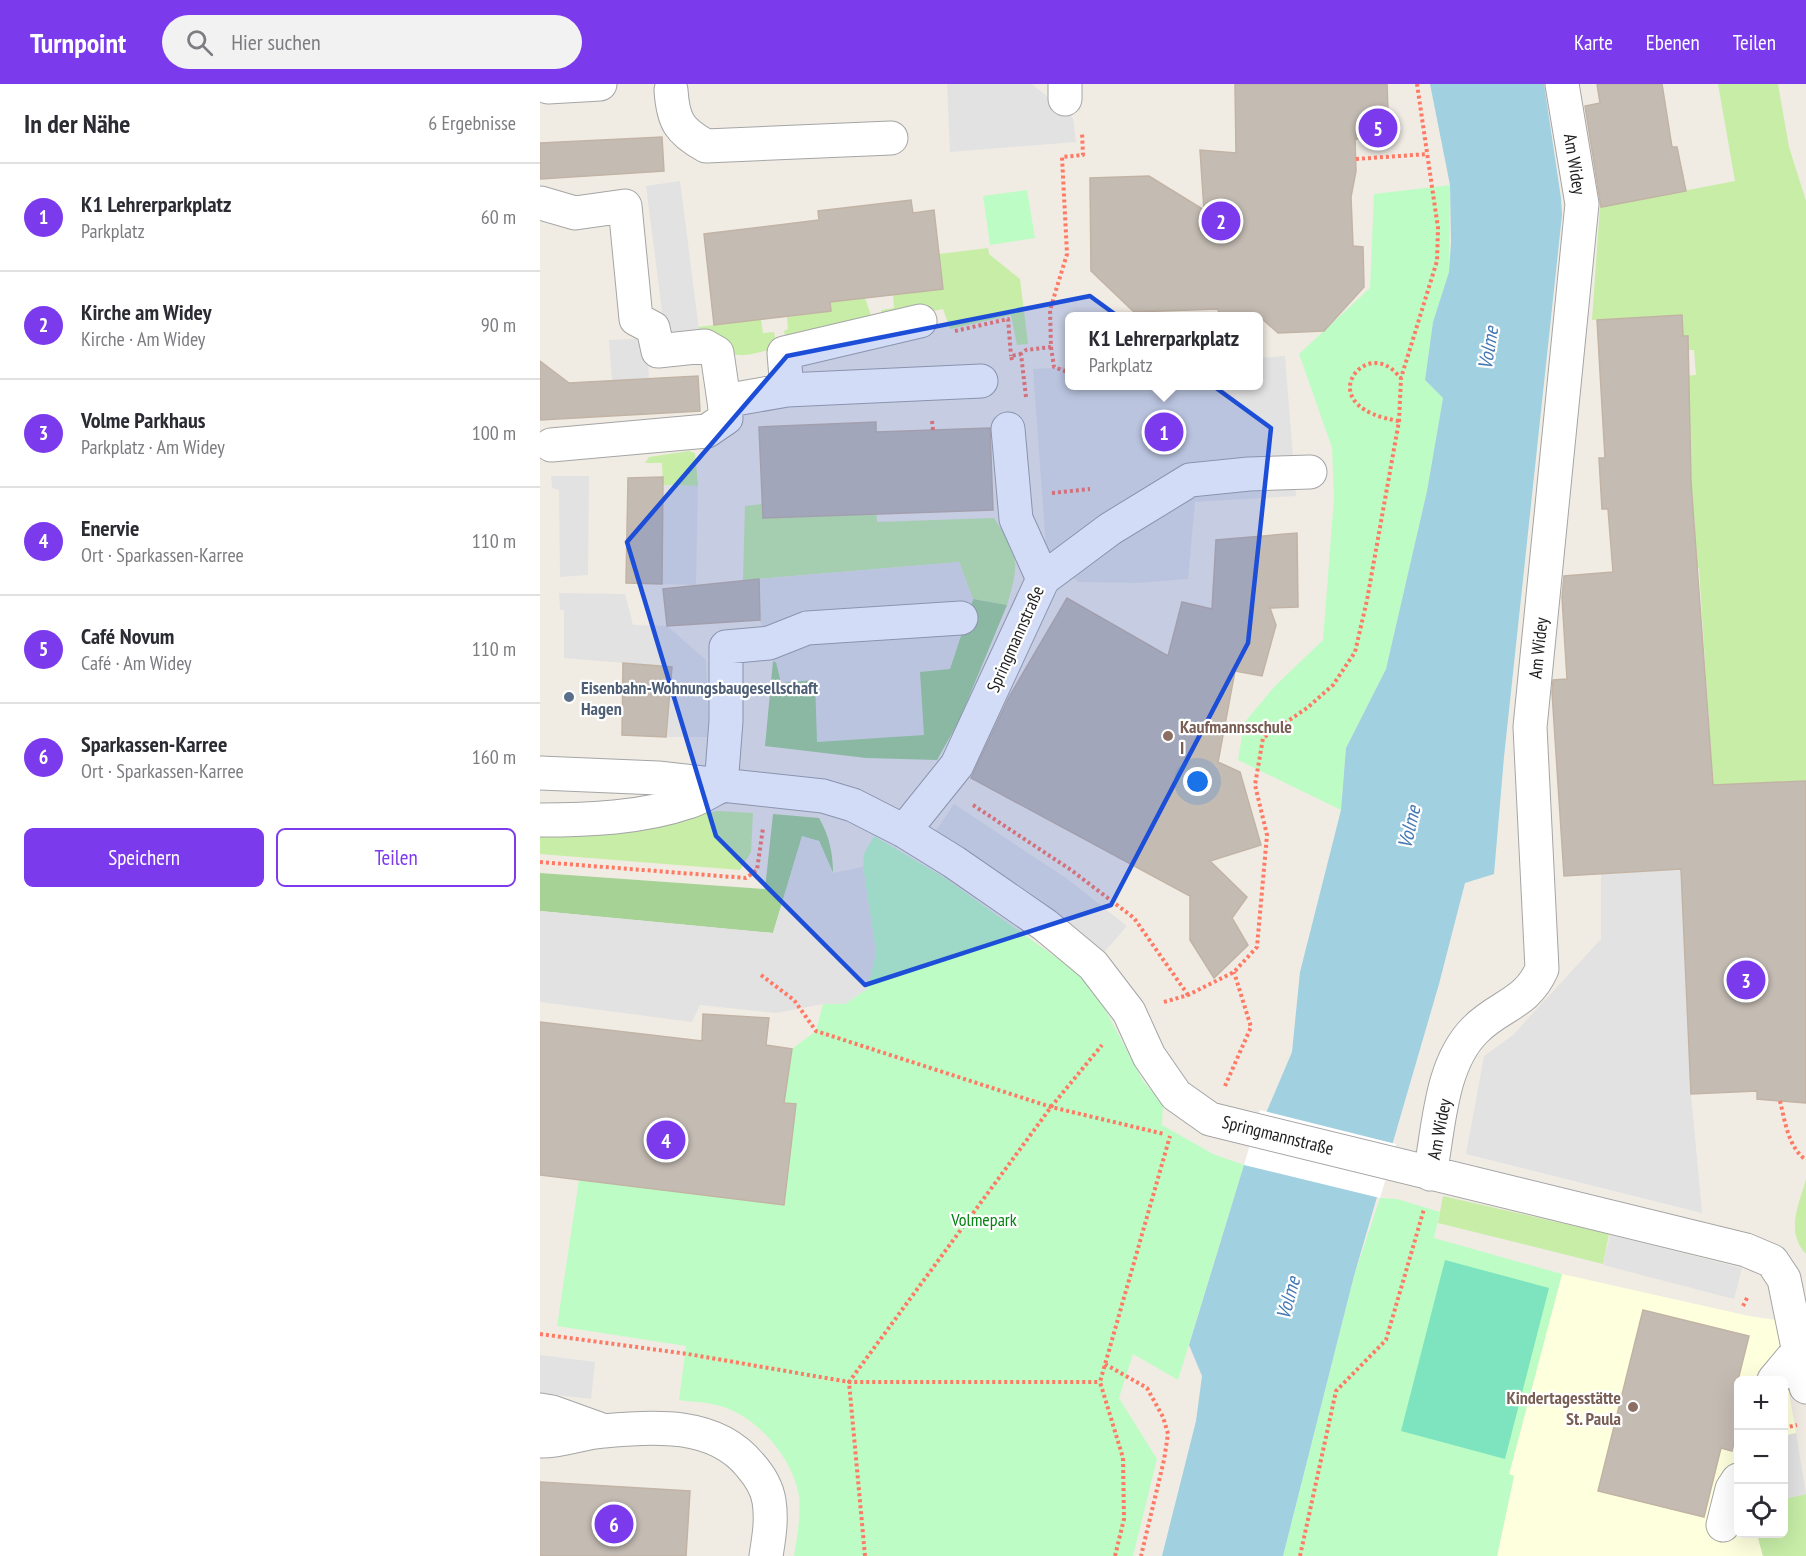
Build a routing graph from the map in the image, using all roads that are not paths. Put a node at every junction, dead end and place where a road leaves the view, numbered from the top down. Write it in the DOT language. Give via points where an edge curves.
graph roads {
  1 [pos="600,84"];
  2 [pos="1562,84"];
  3 [pos="548,87"];
  4 [pos="671,90"];
  5 [pos="891,138"];
  6 [pos="541,203"];
  7 [pos="932,327"];
  8 [pos="981,381"];
  9 [pos="787,390"];
  10 [pos="724,401"];
  11 [pos="1008,429"];
  12 [pos="551,445"];
  13 [pos="1310,472"];
  14 [pos="1042,579"];
  15 [pos="961,618"];
  16 [pos="540,773"];
  17 [pos="721,786"];
  18 [pos="540,820"];
  19 [pos="904,831"];
  20 [pos="1430,1174"];
  21 [pos="1799,1350"];
  22 [pos="1777,1376"];
  23 [pos="1806,1387"];
  24 [pos="540,1410"];
  25 [pos="603,1431"];
  26 [pos="540,1441"];
  27 [pos="1736,1484"];
  28 [pos="1723,1525"];
  29 [pos="766,1556"];
  1 -- 3 [label="street"];
  2 -- 20 [label="street, Am Widey" via="1582,204 1530,727 1542,969 1533,988 1475,1030 1454,1061"];
  4 -- 5 [label="street" via="673,114 687,135 706,146"];
  6 -- 10 [label="street" via="575,213 625,206 636,319 653,328 658,351 705,346 717,353"];
  7 -- 9 [label="street" via="784,353"];
  8 -- 9 [label="street"];
  9 -- 10 [label="street"];
  10 -- 12 [label="street" via="726,418 707,431"];
  11 -- 14 [label="street, Springmannstraße" via="1016,519"];
  13 -- 14 [label="street" via="1190,480 1110,529"];
  14 -- 19 [label="street, Springmannstraße" via="957,765"];
  15 -- 17 [label="street" via="807,628 770,643 726,647"];
  16 -- 17 [label="street, Springmannstraße" via="658,778"];
  17 -- 18 [label="street" via="688,802 654,810 585,820"];
  17 -- 19 [label="street, Springmannstraße" via="823,796 853,805"];
  19 -- 20 [label="street, Springmannstraße" via="1045,925 1093,965 1129,1012 1149,1056 1176,1095 1210,1119"];
  20 -- 21 [label="street, Springmannstraße" via="1761,1255 1772,1261 1784,1279"];
  21 -- 22 [label="street"];
  21 -- 23 [label="street"];
  24 -- 25 [label="street"];
  25 -- 26 [label="street"];
  25 -- 29 [label="street" via="698,1432 719,1438 740,1453 769,1498 771,1525"];
  27 -- 28 [label="street"];
}
